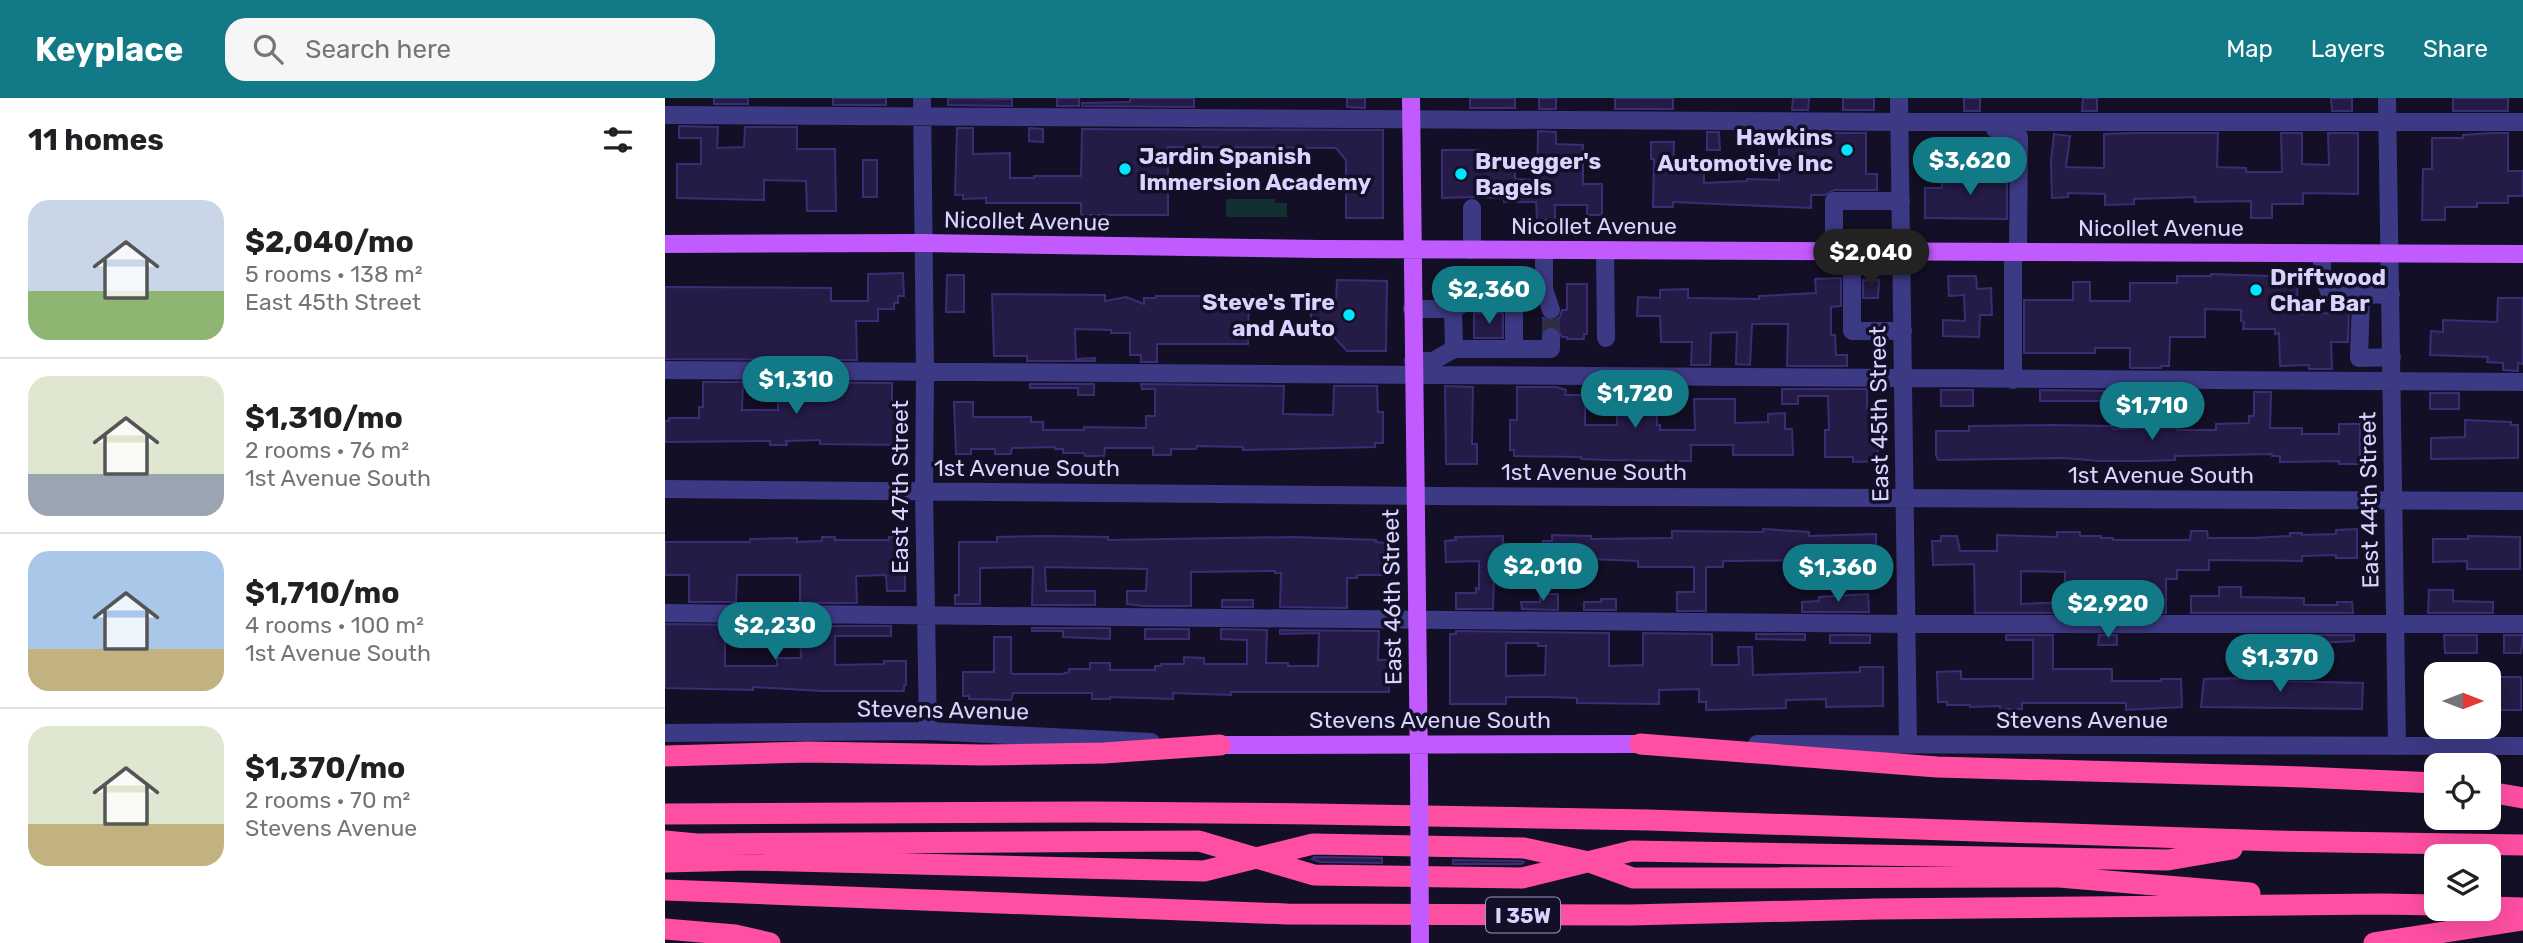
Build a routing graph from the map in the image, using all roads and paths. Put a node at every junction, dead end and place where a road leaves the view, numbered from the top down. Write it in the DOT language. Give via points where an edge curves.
graph roads {
  1 [pos="1411,98"];
  2 [pos="1899,98"];
  3 [pos="2387,98"];
  4 [pos="922,107"];
  5 [pos="665,115"];
  6 [pos="1411,118"];
  7 [pos="1900,122"];
  8 [pos="1995,122"];
  9 [pos="2387,122"];
  10 [pos="2523,122"];
  11 [pos="1901,201"];
  12 [pos="1472,208"];
  13 [pos="923,243"];
  14 [pos="665,244"];
  15 [pos="1412,250"];
  16 [pos="1472,250"];
  17 [pos="1544,250"];
  18 [pos="1605,250"];
  19 [pos="1843,250"];
  20 [pos="1902,250"];
  21 [pos="2016,251"];
  22 [pos="2322,254"];
  23 [pos="2391,254"];
  24 [pos="2523,254"];
  25 [pos="1544,289"];
  26 [pos="2361,295"];
  27 [pos="2391,295"];
  28 [pos="1514,301"];
  29 [pos="1412,309"];
  30 [pos="1453,309"];
  31 [pos="1551,310"];
  32 [pos="1903,331"];
  33 [pos="1551,337"];
  34 [pos="1606,338"];
  35 [pos="1514,348"];
  36 [pos="1454,349"];
  37 [pos="2392,357"];
  38 [pos="1413,368"];
  39 [pos="665,370"];
  40 [pos="925,372"];
  41 [pos="1904,379"];
  42 [pos="2013,380"];
  43 [pos="2392,382"];
  44 [pos="2523,382"];
  45 [pos="665,489"];
  46 [pos="924,492"];
  47 [pos="1415,496"];
  48 [pos="1905,498"];
  49 [pos="2394,501"];
  50 [pos="2523,501"];
  51 [pos="665,613"];
  52 [pos="926,615"];
  53 [pos="1416,619"];
  54 [pos="1907,624"];
  55 [pos="2395,624"];
  56 [pos="2523,624"];
  57 [pos="928,731"];
  58 [pos="665,733"];
  59 [pos="1640,744"];
  60 [pos="1908,744"];
  61 [pos="1220,745"];
  62 [pos="1419,745"];
  63 [pos="2397,746"];
  64 [pos="2523,746"];
  65 [pos="665,756"];
  66 [pos="2424,782"];
  67 [pos="2501,794"];
  68 [pos="2523,798"];
  69 [pos="665,814"];
  70 [pos="665,841"];
  71 [pos="2276,841"];
  72 [pos="2523,845"];
  73 [pos="1252,858"];
  74 [pos="665,862"];
  75 [pos="1589,862"];
  76 [pos="665,890"];
  77 [pos="2381,904"];
  78 [pos="2424,905"];
  79 [pos="2501,907"];
  80 [pos="2523,908"];
  81 [pos="2523,920"];
  82 [pos="665,929"];
  83 [pos="770,943"];
  84 [pos="1420,943"];
  85 [pos="2374,943"];
  1 -- 6 [label="main road, East 46th Street"];
  2 -- 7 [label="street, East 45th Street"];
  3 -- 9 [label="street, East 44th Street"];
  4 -- 5 [label="street"];
  4 -- 6 [label="street"];
  4 -- 13 [label="street, East 47th Street"];
  6 -- 7 [label="street"];
  6 -- 15 [label="main road, East 46th Street"];
  7 -- 8 [label="street"];
  7 -- 11 [label="street, East 45th Street"];
  8 -- 9 [label="street"];
  8 -- 21 [label="street" via="1995,129 2019,137"];
  9 -- 10 [label="street"];
  9 -- 23 [label="street, East 44th Street"];
  11 -- 19 [label="street" via="1834,201"];
  11 -- 20 [label="street, East 45th Street"];
  12 -- 16 [label="street"];
  13 -- 14 [label="main road, Nicollet Avenue"];
  13 -- 15 [label="main road, Nicollet Avenue"];
  13 -- 40 [label="street, East 47th Street"];
  15 -- 16 [label="main road, Nicollet Avenue"];
  15 -- 29 [label="main road, East 46th Street"];
  16 -- 17 [label="main road, Nicollet Avenue"];
  17 -- 18 [label="main road, Nicollet Avenue"];
  17 -- 25 [label="street"];
  18 -- 19 [label="main road, Nicollet Avenue"];
  18 -- 34 [label="street"];
  19 -- 20 [label="main road, Nicollet Avenue"];
  19 -- 32 [label="street" via="1852,331"];
  20 -- 21 [label="main road, Nicollet Avenue"];
  20 -- 32 [label="street, East 45th Street"];
  21 -- 22 [label="main road, Nicollet Avenue"];
  21 -- 42 [label="street"];
  22 -- 23 [label="main road, Nicollet Avenue"];
  22 -- 26 [label="street" via="2322,274 2331,296"];
  23 -- 24 [label="main road, Nicollet Avenue"];
  23 -- 27 [label="street, East 44th Street"];
  25 -- 28 [label="street"];
  25 -- 31 [label="street"];
  26 -- 27 [label="street"];
  26 -- 37 [label="street" via="2359,358"];
  27 -- 37 [label="street, East 44th Street"];
  28 -- 30 [label="street" via="1467,302"];
  28 -- 35 [label="street"];
  29 -- 30 [label="street"];
  29 -- 38 [label="main road, East 46th Street"];
  30 -- 36 [label="street"];
  32 -- 41 [label="street, East 45th Street"];
  33 -- 35 [label="street" via="1551,349"];
  35 -- 36 [label="street"];
  36 -- 38 [label="street"];
  37 -- 43 [label="street, East 44th Street"];
  38 -- 40 [label="street"];
  38 -- 41 [label="street"];
  38 -- 47 [label="main road, East 46th Street"];
  39 -- 40 [label="street"];
  40 -- 46 [label="street, East 47th Street"];
  41 -- 42 [label="street"];
  41 -- 48 [label="street, East 45th Street"];
  42 -- 43 [label="street"];
  43 -- 44 [label="street"];
  43 -- 49 [label="street, East 44th Street"];
  45 -- 46 [label="street, 1st Avenue South"];
  46 -- 47 [label="street, 1st Avenue South"];
  46 -- 52 [label="street, East 47th Street"];
  47 -- 48 [label="street, 1st Avenue South"];
  47 -- 53 [label="main road, East 46th Street"];
  48 -- 49 [label="street, 1st Avenue South"];
  48 -- 54 [label="street, East 45th Street"];
  49 -- 50 [label="street, 1st Avenue South"];
  49 -- 55 [label="street, East 44th Street"];
  51 -- 52 [label="street"];
  52 -- 53 [label="street"];
  52 -- 57 [label="street, East 47th Street"];
  53 -- 54 [label="street"];
  53 -- 62 [label="main road, East 46th Street"];
  54 -- 55 [label="street"];
  54 -- 60 [label="street, East 45th Street"];
  55 -- 56 [label="street"];
  55 -- 63 [label="street, East 44th Street"];
  57 -- 58 [label="street, Stevens Avenue"];
  57 -- 61 [label="street, Stevens Avenue"];
  59 -- 60 [label="street, Stevens Avenue"];
  59 -- 62 [label="main road, Stevens Avenue South"];
  59 -- 66 [label="highway" via="1937,767"];
  60 -- 63 [label="street, Stevens Avenue"];
  61 -- 62 [label="main road, Stevens Avenue South"];
  61 -- 65 [label="highway" via="1104,753"];
  62 -- 84 [label="main road, East 46th Street, bridge"];
  63 -- 64 [label="street, Stevens Avenue"];
  67 -- 68 [label="highway"];
  69 -- 71 [label="highway" via="1106,812 1606,819"];
  70 -- 73 [label="highway" via="1199,841"];
  71 -- 72 [label="highway"];
  71 -- 75 [label="highway" via="2168,860 1632,851"];
  73 -- 74 [label="highway" via="1204,871"];
  73 -- 75 [label="highway" via="1326,844 1524,848"];
  73 -- 75 [label="highway" via="1314,875 1522,878"];
  75 -- 77 [label="highway" via="1633,878 2059,877"];
  76 -- 77 [label="highway, I 35W" via="1287,914 1630,915"];
  77 -- 78 [label="highway, I 35W"];
  79 -- 80 [label="highway"];
  81 -- 85 [label="highway"];
  82 -- 83 [label="highway"];
}
